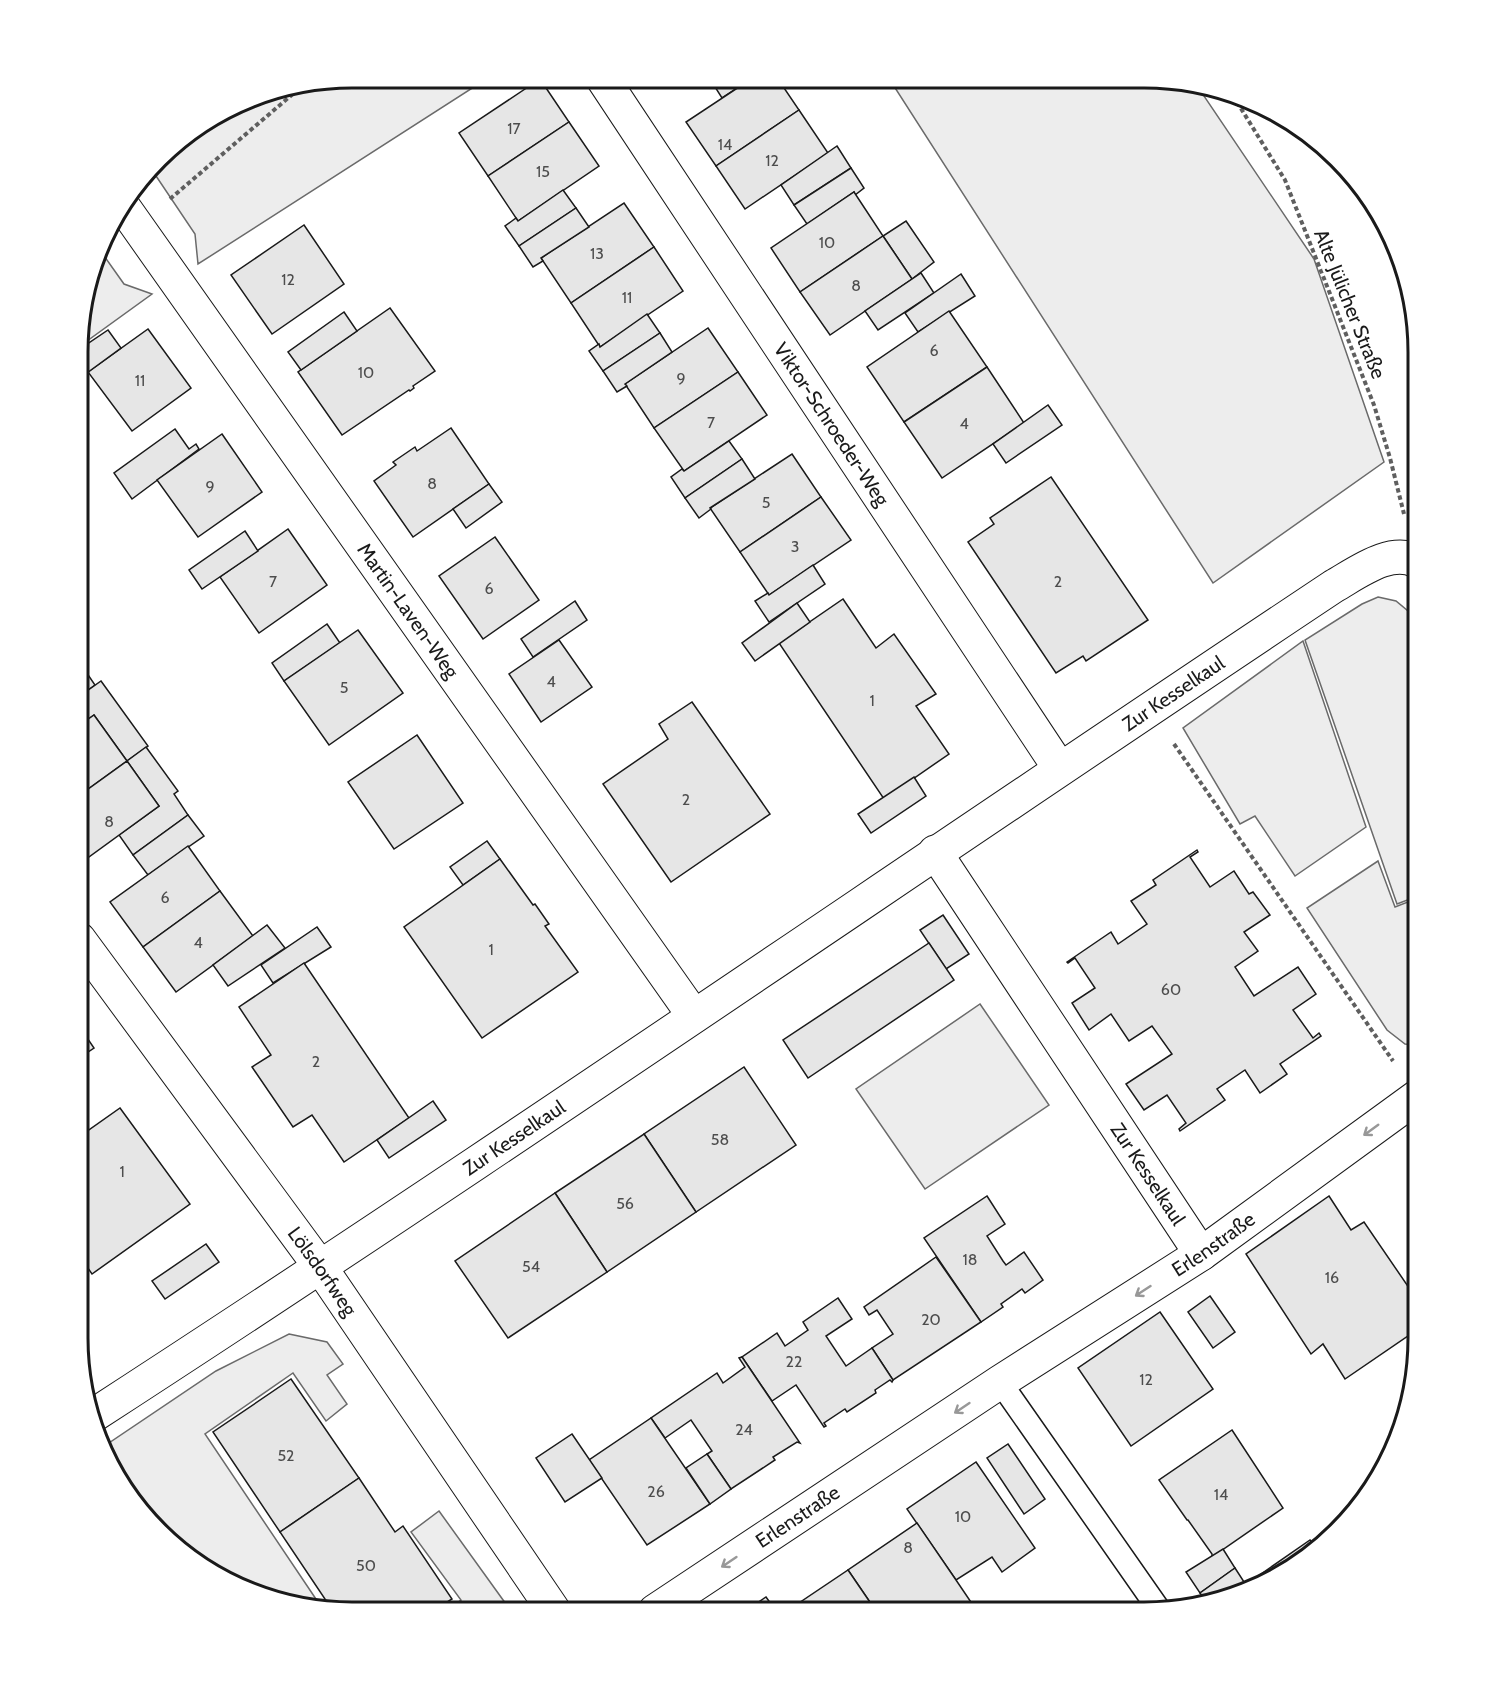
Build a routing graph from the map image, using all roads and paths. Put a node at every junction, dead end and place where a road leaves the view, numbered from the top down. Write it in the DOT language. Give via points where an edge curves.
graph roads {
  1 [pos="609,88"];
  2 [pos="291,96"];
  3 [pos="1240,107"];
  4 [pos="128,214"];
  5 [pos="1406,519"];
  6 [pos="1408,557"];
  7 [pos="1150,709"];
  8 [pos="1060,769"];
  9 [pos="935,852"];
  10 [pos="88,951"];
  11 [pos="694,1016"];
  12 [pos="1408,1082"];
  13 [pos="1408,1103"];
  14 [pos="1200,1254"];
  15 [pos="321,1268"];
  16 [pos="1000,1382"];
  17 [pos="99,1412"];
  18 [pos="1153,1601"];
  19 [pos="548,1602"];
  20 [pos="669,1602"];
  1 -- 8 [label="street, Viktor-Schroeder-Weg"];
  2 -- 4 [label="path" via="174,197"];
  3 -- 5 [label="path, Alte Jülicher Straße" via="1285,180 1374,405"];
  4 -- 11 [label="street, Martin-Laven-Weg"];
  6 -- 7 [label="street, Zur Kesselkaul" via="1392,557 1334,586"];
  7 -- 8 [label="street, Zur Kesselkaul"];
  7 -- 12 [label="path"];
  8 -- 9 [label="street, Zur Kesselkaul"];
  9 -- 11 [label="street, Zur Kesselkaul"];
  9 -- 14 [label="street, Zur Kesselkaul"];
  10 -- 15 [label="street, Lölsdorfweg"];
  11 -- 15 [label="street, Zur Kesselkaul"];
  13 -- 14 [label="street, Erlenstraße, one-way"];
  14 -- 16 [label="street, Erlenstraße, one-way"];
  15 -- 17 [label="street, Zur Kesselkaul"];
  15 -- 19 [label="street, Lölsdorfweg"];
  16 -- 18 [label="lane"];
  16 -- 20 [label="street, Erlenstraße, one-way"];
}
